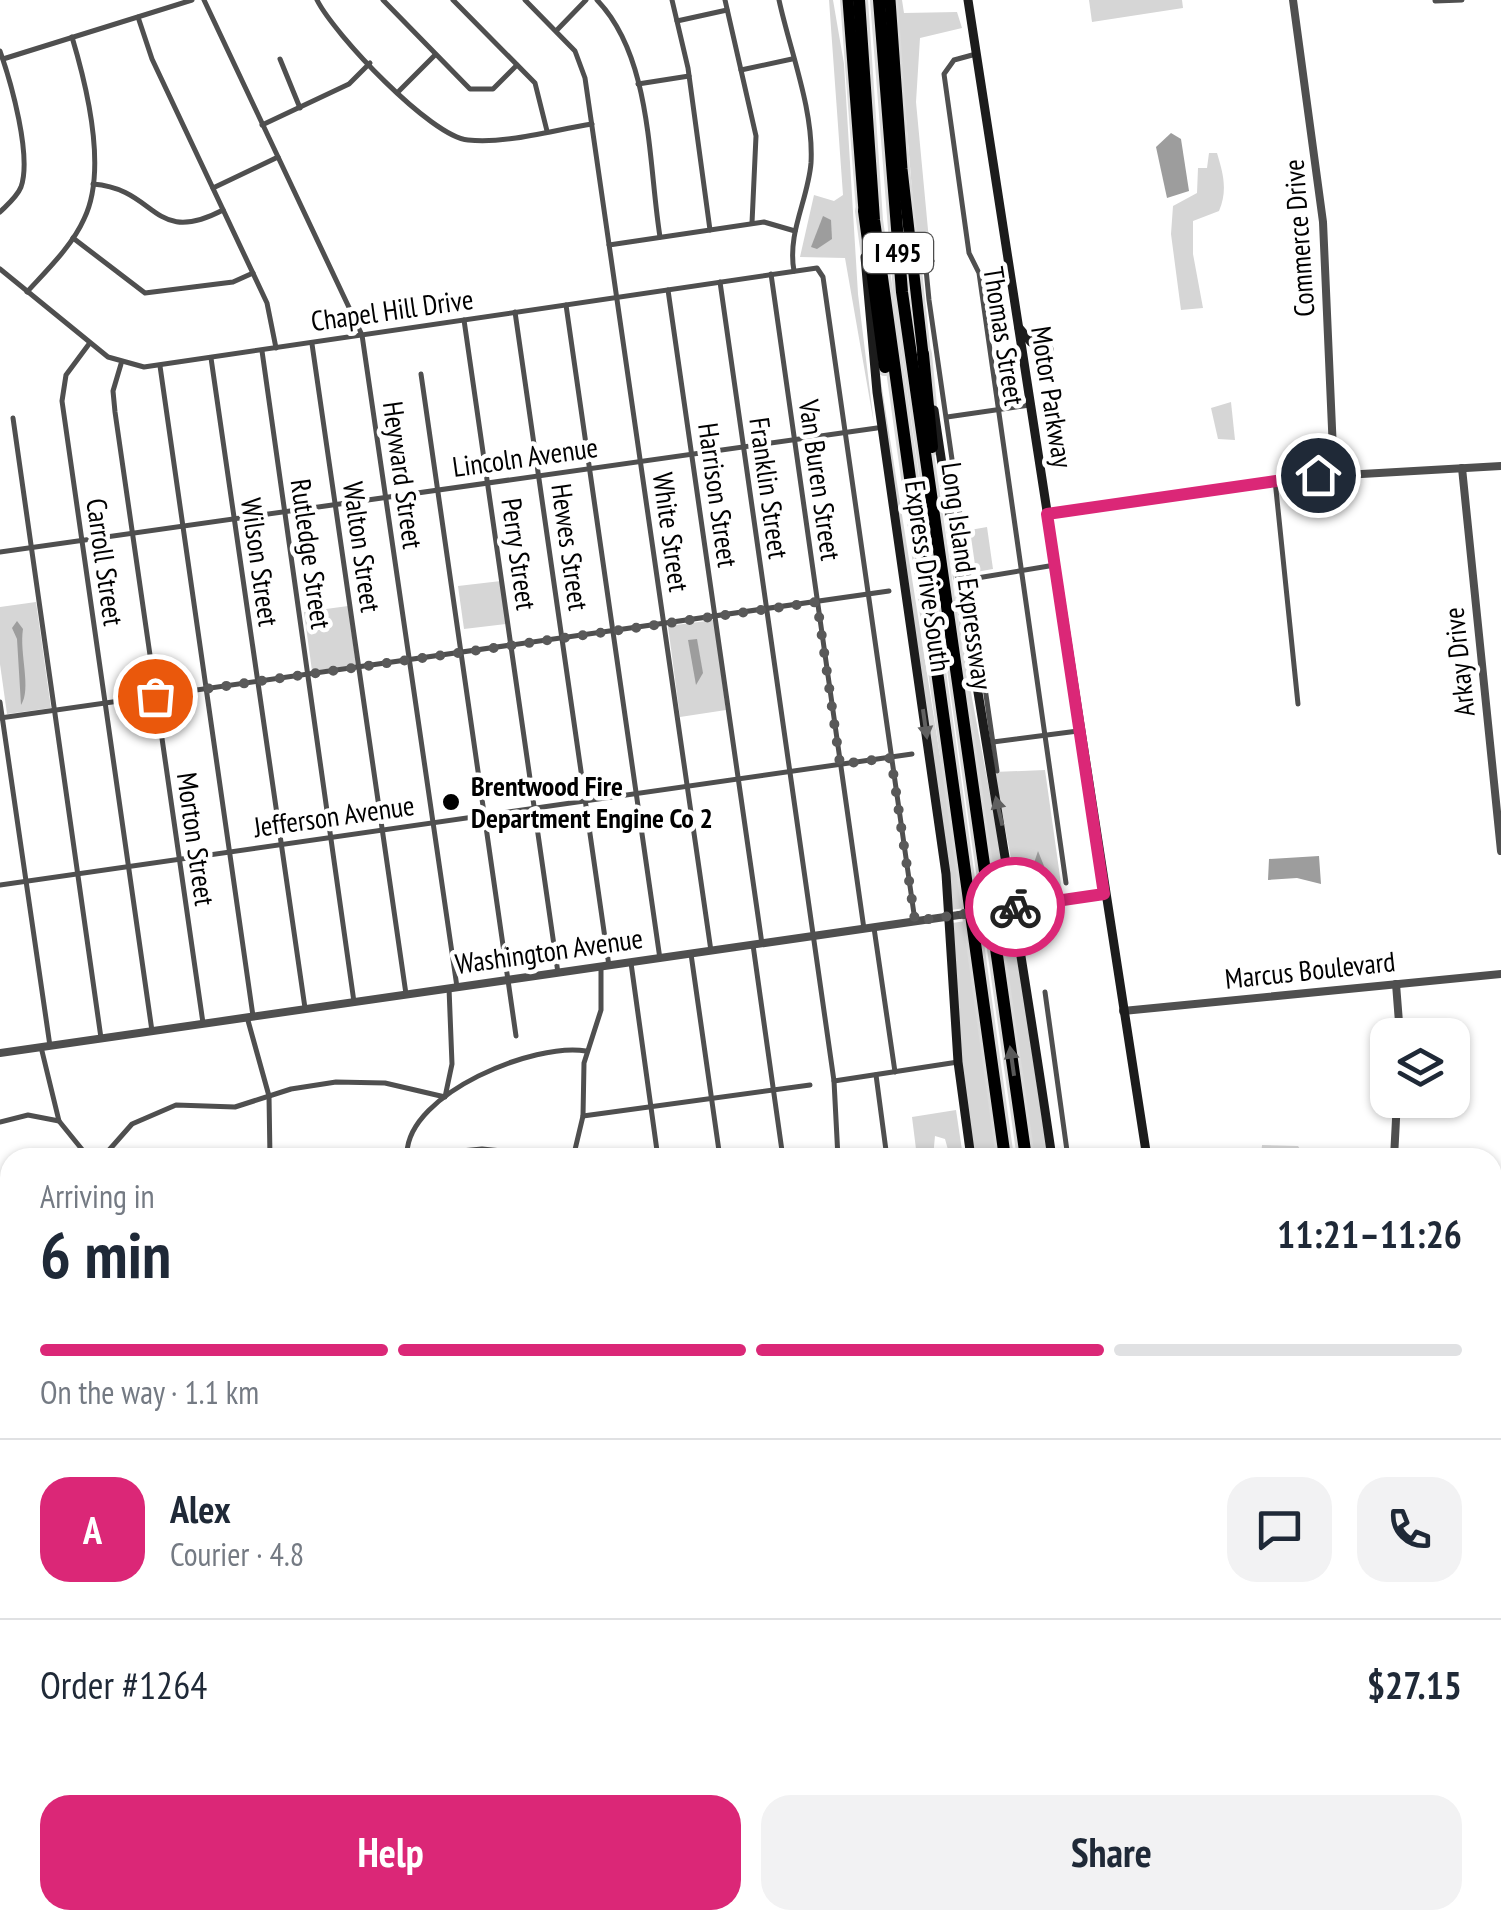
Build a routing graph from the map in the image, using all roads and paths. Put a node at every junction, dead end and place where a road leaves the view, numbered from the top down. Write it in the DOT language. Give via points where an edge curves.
graph roads {
  1 [pos="192,0"];
  2 [pos="204,0"];
  3 [pos="317,0"];
  4 [pos="383,0"];
  5 [pos="453,0"];
  6 [pos="525,0"];
  7 [pos="586,0"];
  8 [pos="596,0"];
  9 [pos="672,0"];
  10 [pos="725,0"];
  11 [pos="779,0"];
  12 [pos="844,0"];
  13 [pos="860,0"];
  14 [pos="879,0"];
  15 [pos="890,0"];
  16 [pos="968,0"];
  17 [pos="1293,0"];
  18 [pos="1462,0"];
  19 [pos="1435,2"];
  20 [pos="727,10"];
  21 [pos="138,18"];
  22 [pos="677,21"];
  23 [pos="556,31"];
  24 [pos="72,38"];
  25 [pos="0,51"];
  26 [pos="976,54"];
  27 [pos="435,56"];
  28 [pos="280,58"];
  29 [pos="3,59"];
  30 [pos="792,59"];
  31 [pos="370,63"];
  32 [pos="517,65"];
  33 [pos="740,70"];
  34 [pos="688,76"];
  35 [pos="638,84"];
  36 [pos="399,91"];
  37 [pos="300,108"];
  38 [pos="592,124"];
  39 [pos="262,125"];
  40 [pos="547,131"];
  41 [pos="278,157"];
  42 [pos="93,184"];
  43 [pos="213,188"];
  44 [pos="223,210"];
  45 [pos="864,211"];
  46 [pos="0,212"];
  47 [pos="752,223"];
  48 [pos="710,230"];
  49 [pos="795,230"];
  50 [pos="660,237"];
  51 [pos="73,238"];
  52 [pos="609,245"];
  53 [pos="932,260"];
  54 [pos="0,269"];
  55 [pos="794,270"];
  56 [pos="253,273"];
  57 [pos="771,274"];
  58 [pos="720,282"];
  59 [pos="668,290"];
  60 [pos="27,292"];
  61 [pos="616,297"];
  62 [pos="566,304"];
  63 [pos="515,312"];
  64 [pos="464,320"];
  65 [pos="1018,327"];
  66 [pos="362,336"];
  67 [pos="312,343"];
  68 [pos="90,344"];
  69 [pos="276,348"];
  70 [pos="1049,349"];
  71 [pos="262,350"];
  72 [pos="923,354"];
  73 [pos="211,358"];
  74 [pos="122,364"];
  75 [pos="160,366"];
  76 [pos="421,374"];
  77 [pos="1030,405"];
  78 [pos="996,410"];
  79 [pos="946,417"];
  80 [pos="13,418"];
  81 [pos="877,428"];
  82 [pos="845,432"];
  83 [pos="794,438"];
  84 [pos="743,446"];
  85 [pos="692,454"];
  86 [pos="641,460"];
  87 [pos="1501,466"];
  88 [pos="591,468"];
  89 [pos="1462,468"];
  90 [pos="1334,474"];
  91 [pos="540,475"];
  92 [pos="1274,480"];
  93 [pos="489,482"];
  94 [pos="438,489"];
  95 [pos="912,490"];
  96 [pos="387,496"];
  97 [pos="336,504"];
  98 [pos="933,504"];
  99 [pos="285,510"];
  100 [pos="1047,514"];
  101 [pos="234,518"];
  102 [pos="183,525"];
  103 [pos="132,532"];
  104 [pos="82,540"];
  105 [pos="31,547"];
  106 [pos="0,552"];
  107 [pos="1055,565"];
  108 [pos="1021,571"];
  109 [pos="971,580"];
  110 [pos="889,591"];
  111 [pos="869,595"];
  112 [pos="817,602"];
  113 [pos="766,610"];
  114 [pos="716,617"];
  115 [pos="664,624"];
  116 [pos="613,631"];
  117 [pos="563,638"];
  118 [pos="512,646"];
  119 [pos="461,653"];
  120 [pos="410,660"];
  121 [pos="359,667"];
  122 [pos="308,674"];
  123 [pos="257,681"];
  124 [pos="206,688"];
  125 [pos="155,696"];
  126 [pos="0,702"];
  127 [pos="104,703"];
  128 [pos="1298,704"];
  129 [pos="53,711"];
  130 [pos="1,718"];
  131 [pos="1078,731"];
  132 [pos="1045,735"];
  133 [pos="993,742"];
  134 [pos="912,754"];
  135 [pos="891,758"];
  136 [pos="840,764"];
  137 [pos="997,771"];
  138 [pos="790,772"];
  139 [pos="739,780"];
  140 [pos="688,786"];
  141 [pos="637,794"];
  142 [pos="585,801"];
  143 [pos="534,808"];
  144 [pos="484,815"];
  145 [pos="433,822"];
  146 [pos="382,830"];
  147 [pos="330,838"];
  148 [pos="281,844"];
  149 [pos="1501,851"];
  150 [pos="230,852"];
  151 [pos="179,859"];
  152 [pos="128,866"];
  153 [pos="77,874"];
  154 [pos="27,881"];
  155 [pos="1066,884"];
  156 [pos="0,885"];
  157 [pos="1104,894"];
  158 [pos="1012,907"];
  159 [pos="954,916"];
  160 [pos="915,921"];
  161 [pos="874,928"];
  162 [pos="864,930"];
  163 [pos="814,937"];
  164 [pos="757,945"];
  165 [pos="710,951"];
  166 [pos="691,954"];
  167 [pos="660,958"];
  168 [pos="630,963"];
  169 [pos="605,967"];
  170 [pos="558,973"];
  171 [pos="1501,974"];
  172 [pos="507,980"];
  173 [pos="1396,984"];
  174 [pos="453,988"];
  175 [pos="1045,992"];
  176 [pos="406,994"];
  177 [pos="354,1002"];
  178 [pos="305,1009"];
  179 [pos="1123,1012"];
  180 [pos="250,1017"];
  181 [pos="1399,1018"];
  182 [pos="203,1024"];
  183 [pos="152,1031"];
  184 [pos="516,1036"];
  185 [pos="101,1038"];
  186 [pos="45,1047"];
  187 [pos="586,1052"];
  188 [pos="0,1053"];
  189 [pos="958,1062"];
  190 [pos="895,1072"];
  191 [pos="876,1075"];
  192 [pos="834,1081"];
  193 [pos="810,1084"];
  194 [pos="773,1090"];
  195 [pos="269,1096"];
  196 [pos="445,1097"];
  197 [pos="711,1098"];
  198 [pos="651,1107"];
  199 [pos="584,1116"];
  200 [pos="1396,1118"];
  201 [pos="58,1120"];
  202 [pos="0,1122"];
  203 [pos="81,1148"];
  204 [pos="111,1148"];
  205 [pos="270,1148"];
  206 [pos="408,1148"];
  207 [pos="574,1148"];
  208 [pos="657,1148"];
  209 [pos="718,1148"];
  210 [pos="782,1148"];
  211 [pos="837,1148"];
  212 [pos="887,1148"];
  213 [pos="970,1148"];
  214 [pos="1004,1148"];
  215 [pos="1025,1148"];
  216 [pos="1050,1148"];
  217 [pos="1067,1148"];
  218 [pos="1144,1148"];
  219 [pos="1395,1148"];
  1 -- 21 [label="street"];
  2 -- 39 [label="street, Heyward Street"];
  3 -- 31 [label="street"];
  4 -- 27 [label="street"];
  5 -- 32 [label="street"];
  6 -- 23 [label="street, White Street"];
  7 -- 23 [label="street"];
  8 -- 35 [label="street" via="626,38"];
  9 -- 22 [label="street"];
  10 -- 20 [label="street"];
  11 -- 30 [label="street"];
  12 -- 45 [label="highway, Express Drive South"];
  13 -- 95 [label="highway, Long Island Expressway / I 495" via="874,220"];
  14 -- 98 [label="highway, Long Island Expressway / I 495" via="902,292"];
  15 -- 72 [label="highway"];
  16 -- 26 [label="main road, Motor Parkway"];
  17 -- 90 [label="street, Commerce Drive" via="1324,222"];
  18 -- 19 [label="street"];
  20 -- 22 [label="street"];
  20 -- 33 [label="street"];
  21 -- 24 [label="street"];
  21 -- 43 [label="street"];
  22 -- 34 [label="street"];
  23 -- 38 [label="street, White Street" via="580,59"];
  24 -- 29 [label="street"];
  24 -- 42 [label="street" via="89,95"];
  25 -- 29 [label="street"];
  26 -- 65 [label="main road, Motor Parkway"];
  26 -- 78 [label="street, Thomas Street" via="954,60 944,74"];
  27 -- 32 [label="street" via="476,91 493,89"];
  27 -- 36 [label="street"];
  28 -- 37 [label="street"];
  29 -- 46 [label="street" via="18,106 22,180"];
  30 -- 33 [label="street"];
  30 -- 49 [label="street" via="810,149"];
  31 -- 36 [label="street"];
  31 -- 37 [label="street" via="349,84"];
  32 -- 40 [label="street" via="540,90"];
  33 -- 47 [label="street" via="756,136"];
  34 -- 35 [label="street"];
  34 -- 48 [label="street"];
  35 -- 50 [label="street"];
  36 -- 40 [label="street" via="432,125 459,138"];
  37 -- 39 [label="street"];
  38 -- 40 [label="street"];
  38 -- 52 [label="street, White Street"];
  39 -- 41 [label="street, Heyward Street"];
  41 -- 43 [label="street"];
  41 -- 66 [label="street, Heyward Street"];
  42 -- 44 [label="street" via="126,189 179,225"];
  42 -- 51 [label="street"];
  43 -- 44 [label="street"];
  44 -- 56 [label="street"];
  45 -- 95 [label="highway" via="898,444"];
  45 -- 159 [label="main road, Express Drive South, one-way" via="875,376"];
  47 -- 48 [label="street"];
  47 -- 49 [label="street"];
  48 -- 50 [label="street"];
  49 -- 55 [label="street"];
  50 -- 52 [label="street"];
  51 -- 56 [label="street" via="145,293 233,282"];
  51 -- 60 [label="street"];
  52 -- 61 [label="street, White Street"];
  53 -- 79 [label="street" via="926,269 928,300"];
  54 -- 60 [label="street, Chapel Hill Drive"];
  55 -- 57 [label="street, Chapel Hill Drive"];
  55 -- 82 [label="street, Chapel Hill Drive" via="821,272"];
  56 -- 69 [label="street"];
  57 -- 58 [label="street, Chapel Hill Drive"];
  57 -- 83 [label="street, Van Buren Street"];
  58 -- 59 [label="street, Chapel Hill Drive"];
  58 -- 84 [label="street, Franklin Street"];
  59 -- 61 [label="street, Chapel Hill Drive"];
  59 -- 85 [label="street, Harrison Street"];
  60 -- 68 [label="street, Chapel Hill Drive"];
  61 -- 62 [label="street, Chapel Hill Drive"];
  61 -- 86 [label="street, White Street"];
  62 -- 63 [label="street, Chapel Hill Drive"];
  62 -- 88 [label="street"];
  63 -- 64 [label="street, Chapel Hill Drive"];
  63 -- 91 [label="street, Hewes Street"];
  64 -- 66 [label="street, Chapel Hill Drive"];
  64 -- 93 [label="street, Perry Street"];
  65 -- 70 [label="main road"];
  65 -- 77 [label="main road, Motor Parkway"];
  66 -- 67 [label="street, Chapel Hill Drive"];
  66 -- 96 [label="street, Heyward Street"];
  67 -- 69 [label="street, Chapel Hill Drive"];
  67 -- 97 [label="street, Walton Street"];
  68 -- 74 [label="street, Chapel Hill Drive"];
  68 -- 104 [label="street, Carroll Street" via="66,375 62,401"];
  69 -- 71 [label="street, Chapel Hill Drive"];
  71 -- 73 [label="street, Chapel Hill Drive"];
  71 -- 99 [label="street, Rutledge Street"];
  72 -- 98 [label="highway"];
  158 -- 72 [label="main road, one-way"];
  73 -- 75 [label="street, Chapel Hill Drive"];
  73 -- 101 [label="street, Wilson Street"];
  74 -- 75 [label="street, Chapel Hill Drive"];
  74 -- 103 [label="street, Morton Street" via="113,398"];
  75 -- 102 [label="street"];
  76 -- 94 [label="street"];
  77 -- 78 [label="street"];
  77 -- 100 [label="main road, Motor Parkway"];
  78 -- 79 [label="street"];
  78 -- 108 [label="street, Thomas Street"];
  79 -- 109 [label="street"];
  80 -- 105 [label="street"];
  81 -- 82 [label="street, Lincoln Avenue"];
  82 -- 83 [label="street, Lincoln Avenue"];
  82 -- 111 [label="street"];
  83 -- 84 [label="street, Lincoln Avenue"];
  83 -- 112 [label="street, Van Buren Street"];
  84 -- 85 [label="street, Lincoln Avenue"];
  84 -- 113 [label="street, Franklin Street"];
  85 -- 86 [label="street, Lincoln Avenue"];
  85 -- 114 [label="street, Harrison Street"];
  86 -- 88 [label="street, Lincoln Avenue"];
  86 -- 115 [label="street, White Street"];
  87 -- 89 [label="street"];
  88 -- 91 [label="street, Lincoln Avenue"];
  88 -- 116 [label="street"];
  89 -- 90 [label="street"];
  89 -- 149 [label="street, Arkay Drive"];
  90 -- 92 [label="street"];
  91 -- 93 [label="street, Lincoln Avenue"];
  91 -- 117 [label="street, Hewes Street"];
  92 -- 100 [label="street"];
  92 -- 128 [label="street"];
  93 -- 94 [label="street, Lincoln Avenue"];
  93 -- 118 [label="street, Perry Street"];
  94 -- 96 [label="street, Lincoln Avenue"];
  94 -- 119 [label="street"];
  95 -- 214 [label="highway, Long Island Expressway / I 495"];
  96 -- 97 [label="street, Lincoln Avenue"];
  96 -- 120 [label="street, Heyward Street"];
  97 -- 99 [label="street, Lincoln Avenue"];
  97 -- 121 [label="street, Walton Street"];
  215 -- 98 [label="highway, Long Island Expressway / I 495, one-way"];
  99 -- 101 [label="street, Lincoln Avenue"];
  99 -- 122 [label="street, Rutledge Street"];
  100 -- 107 [label="main road, Motor Parkway"];
  101 -- 102 [label="street, Lincoln Avenue"];
  101 -- 123 [label="street, Wilson Street"];
  102 -- 103 [label="street, Lincoln Avenue"];
  102 -- 124 [label="street"];
  103 -- 104 [label="street, Lincoln Avenue"];
  103 -- 125 [label="street, Morton Street"];
  104 -- 105 [label="street, Lincoln Avenue"];
  104 -- 127 [label="street, Carroll Street"];
  105 -- 106 [label="street, Lincoln Avenue"];
  105 -- 129 [label="street"];
  107 -- 108 [label="street"];
  107 -- 131 [label="main road, Motor Parkway"];
  108 -- 109 [label="street"];
  108 -- 132 [label="street, Thomas Street"];
  109 -- 133 [label="street"];
  110 -- 111 [label="street"];
  111 -- 112 [label="street"];
  111 -- 135 [label="street"];
  112 -- 113 [label="street"];
  112 -- 136 [label="street, Van Buren Street"];
  113 -- 114 [label="street"];
  113 -- 138 [label="street, Franklin Street"];
  114 -- 115 [label="street"];
  114 -- 139 [label="street, Harrison Street"];
  115 -- 116 [label="street"];
  115 -- 140 [label="street, White Street"];
  116 -- 117 [label="street"];
  116 -- 141 [label="street"];
  117 -- 118 [label="street"];
  117 -- 142 [label="street, Hewes Street"];
  118 -- 119 [label="street"];
  118 -- 143 [label="street, Perry Street"];
  119 -- 120 [label="street"];
  119 -- 144 [label="street"];
  120 -- 121 [label="street"];
  120 -- 145 [label="street, Heyward Street"];
  121 -- 122 [label="street"];
  121 -- 146 [label="street, Walton Street"];
  122 -- 123 [label="street"];
  122 -- 147 [label="street, Rutledge Street"];
  123 -- 124 [label="street"];
  123 -- 148 [label="street, Wilson Street"];
  124 -- 125 [label="street"];
  124 -- 150 [label="street"];
  125 -- 127 [label="street"];
  125 -- 151 [label="street, Morton Street"];
  126 -- 130 [label="street"];
  127 -- 129 [label="street"];
  127 -- 152 [label="street, Carroll Street"];
  129 -- 130 [label="street"];
  129 -- 153 [label="street"];
  130 -- 154 [label="street"];
  131 -- 132 [label="street"];
  131 -- 157 [label="main road, Motor Parkway"];
  132 -- 133 [label="street"];
  132 -- 155 [label="street, Thomas Street"];
  133 -- 137 [label="street"];
  134 -- 135 [label="street, Jefferson Avenue"];
  135 -- 136 [label="street, Jefferson Avenue"];
  135 -- 160 [label="street"];
  136 -- 138 [label="street, Jefferson Avenue"];
  136 -- 162 [label="street, Van Buren Street"];
  138 -- 139 [label="street, Jefferson Avenue"];
  138 -- 163 [label="street, Franklin Street"];
  139 -- 140 [label="street, Jefferson Avenue"];
  139 -- 164 [label="street, Harrison Street"];
  140 -- 141 [label="street, Jefferson Avenue"];
  140 -- 165 [label="street, White Street"];
  141 -- 142 [label="street, Jefferson Avenue"];
  141 -- 167 [label="street"];
  142 -- 143 [label="street, Jefferson Avenue"];
  142 -- 169 [label="street, Hewes Street"];
  143 -- 144 [label="street, Jefferson Avenue"];
  143 -- 170 [label="street, Perry Street"];
  144 -- 145 [label="street, Jefferson Avenue"];
  144 -- 172 [label="street"];
  145 -- 146 [label="street, Jefferson Avenue"];
  145 -- 174 [label="street, Heyward Street"];
  146 -- 147 [label="street, Jefferson Avenue"];
  146 -- 176 [label="street, Walton Street"];
  147 -- 148 [label="street, Jefferson Avenue"];
  147 -- 177 [label="street, Rutledge Street"];
  148 -- 150 [label="street, Jefferson Avenue"];
  148 -- 178 [label="street, Wilson Street"];
  150 -- 151 [label="street, Jefferson Avenue"];
  150 -- 180 [label="street"];
  151 -- 152 [label="street, Jefferson Avenue"];
  151 -- 182 [label="street, Morton Street"];
  152 -- 153 [label="street, Jefferson Avenue"];
  152 -- 183 [label="street, Carroll Street"];
  153 -- 154 [label="street, Jefferson Avenue"];
  153 -- 185 [label="street"];
  154 -- 156 [label="street, Jefferson Avenue"];
  154 -- 186 [label="street"];
  157 -- 158 [label="street, Washington Avenue"];
  157 -- 179 [label="main road, Motor Parkway"];
  158 -- 159 [label="street, Washington Avenue, bridge"];
  158 -- 216 [label="main road"];
  159 -- 160 [label="street, Washington Avenue"];
  159 -- 189 [label="main road, Express Drive South"];
  160 -- 161 [label="street, Washington Avenue"];
  161 -- 162 [label="street, Washington Avenue"];
  161 -- 190 [label="street"];
  162 -- 163 [label="street, Washington Avenue"];
  163 -- 164 [label="street, Washington Avenue"];
  163 -- 192 [label="street, Franklin Street"];
  164 -- 165 [label="street, Washington Avenue"];
  164 -- 194 [label="street, Harrison Street"];
  165 -- 166 [label="street, Washington Avenue"];
  166 -- 167 [label="street, Washington Avenue"];
  166 -- 197 [label="street"];
  167 -- 168 [label="street, Washington Avenue"];
  168 -- 169 [label="street, Washington Avenue"];
  168 -- 198 [label="street"];
  169 -- 170 [label="street, Washington Avenue"];
  169 -- 187 [label="street, Hewes Street" via="601,1010"];
  170 -- 172 [label="street, Washington Avenue"];
  171 -- 173 [label="street, Marcus Boulevard"];
  172 -- 174 [label="street, Washington Avenue"];
  172 -- 184 [label="street"];
  173 -- 179 [label="street, Marcus Boulevard"];
  173 -- 181 [label="street"];
  174 -- 176 [label="street, Washington Avenue"];
  174 -- 196 [label="street, Heyward Street"];
  175 -- 217 [label="street"];
  176 -- 177 [label="street, Washington Avenue"];
  177 -- 178 [label="street, Washington Avenue"];
  178 -- 180 [label="street, Washington Avenue"];
  179 -- 218 [label="main road, Motor Parkway"];
  180 -- 182 [label="street, Washington Avenue"];
  180 -- 195 [label="street"];
  182 -- 183 [label="street, Washington Avenue"];
  183 -- 185 [label="street, Washington Avenue"];
  185 -- 186 [label="street, Washington Avenue"];
  186 -- 188 [label="street, Washington Avenue"];
  186 -- 201 [label="street"];
  187 -- 196 [label="street" via="516,1062"];
  187 -- 199 [label="street, Hewes Street"];
  189 -- 190 [label="street"];
  189 -- 213 [label="main road, Express Drive South"];
  190 -- 191 [label="street"];
  191 -- 192 [label="street"];
  191 -- 212 [label="street"];
  192 -- 211 [label="street, Franklin Street"];
  193 -- 194 [label="street"];
  194 -- 197 [label="street"];
  194 -- 210 [label="street, Harrison Street"];
  195 -- 196 [label="street" via="361,1082"];
  195 -- 204 [label="street" via="235,1107 186,1105 154,1112"];
  195 -- 205 [label="street"];
  196 -- 206 [label="street" via="411,1134"];
  197 -- 198 [label="street"];
  197 -- 209 [label="street"];
  198 -- 199 [label="street"];
  198 -- 208 [label="street"];
  199 -- 207 [label="street, Hewes Street"];
  200 -- 219 [label="street"];
  201 -- 202 [label="street" via="28,1115"];
  201 -- 203 [label="street"];
}
